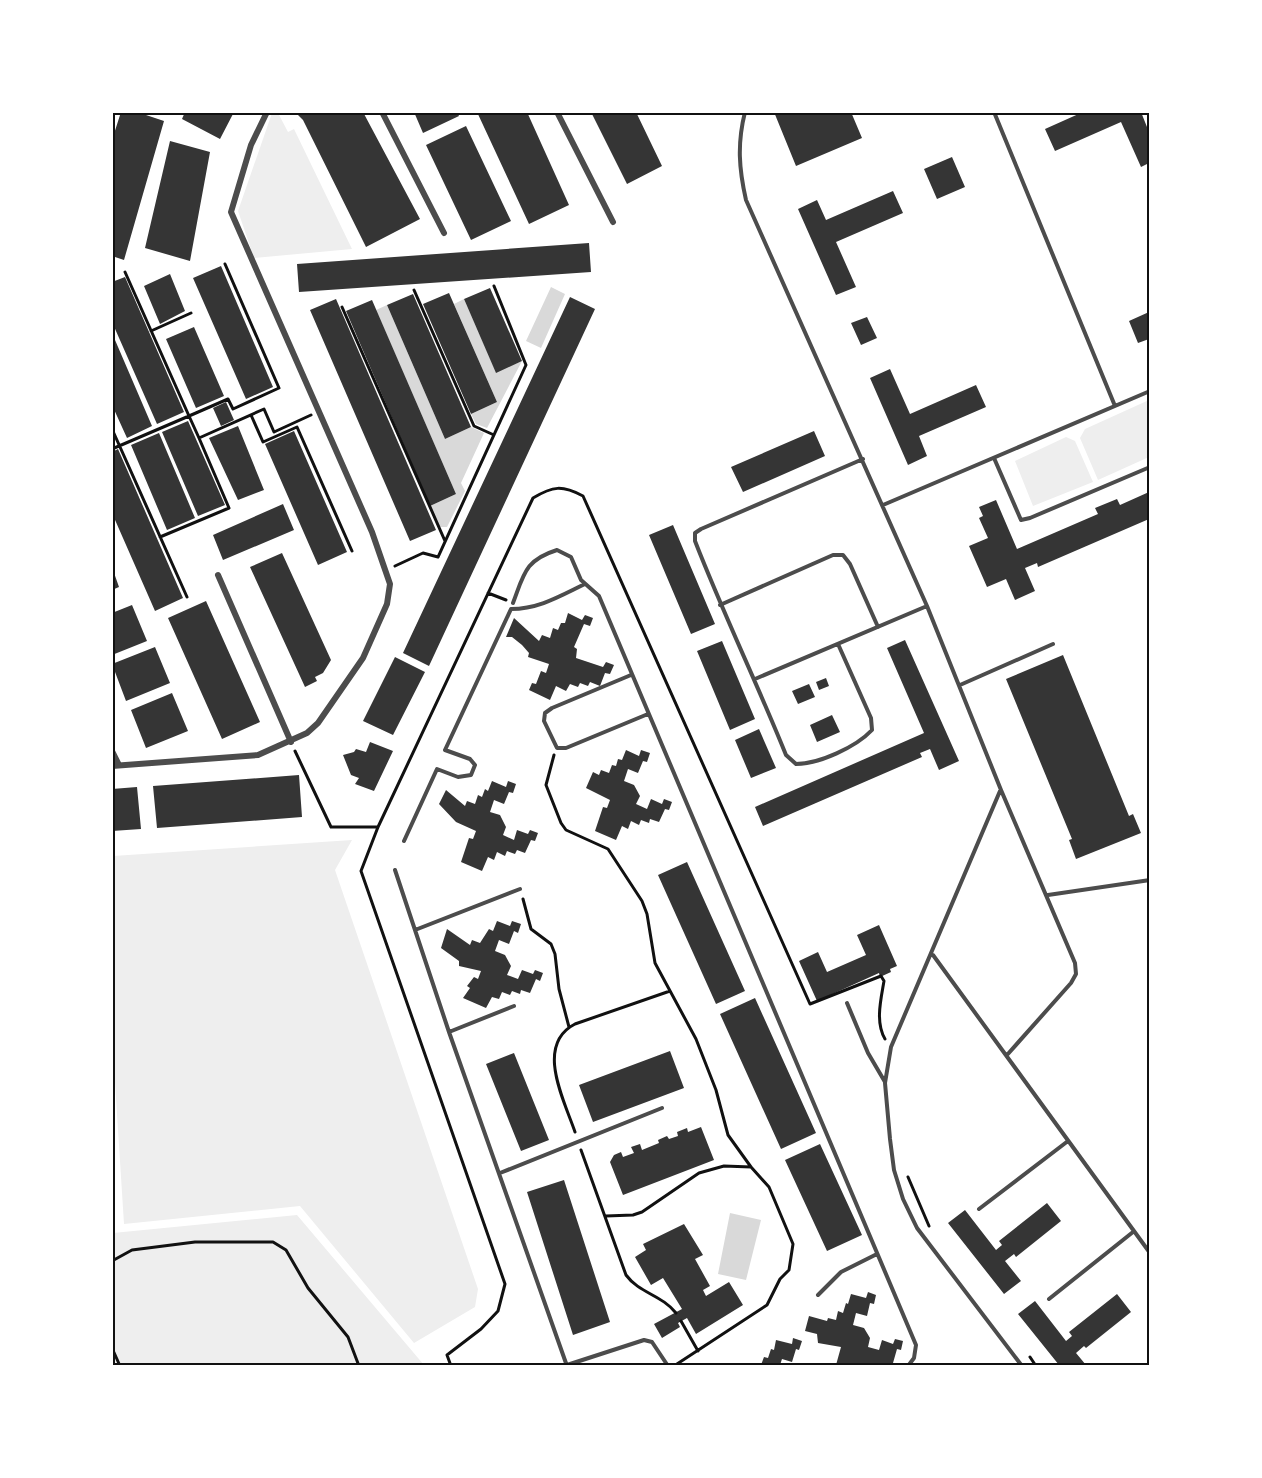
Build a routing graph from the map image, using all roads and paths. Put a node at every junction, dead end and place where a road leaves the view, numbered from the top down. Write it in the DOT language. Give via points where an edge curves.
graph roads {
  1 [pos="267,112"];
  2 [pos="381,112"];
  3 [pos="557,112"];
  4 [pos="745,112"];
  5 [pos="994,112"];
  6 [pos="613,222"];
  7 [pos="444,233"];
  8 [pos="225,264"];
  9 [pos="125,272"];
  10 [pos="494,286"];
  11 [pos="414,290"];
  12 [pos="342,307"];
  13 [pos="191,313"];
  14 [pos="152,331"];
  15 [pos="1149,391"];
  16 [pos="1115,406"];
  17 [pos="311,409"];
  18 [pos="251,415"];
  19 [pos="189,416"];
  20 [pos="112,429"];
  21 [pos="494,435"];
  22 [pos="199,438"];
  23 [pos="120,446"];
  24 [pos="112,449"];
  25 [pos="994,458"];
  26 [pos="863,459"];
  27 [pos="1149,467"];
  28 [pos="883,505"];
  29 [pos="160,537"];
  30 [pos="445,541"];
  31 [pos="352,551"];
  32 [pos="391,557"];
  33 [pos="218,575"];
  34 [pos="585,584"];
  35 [pos="488,593"];
  36 [pos="187,597"];
  37 [pos="513,603"];
  38 [pos="720,605"];
  39 [pos="927,606"];
  40 [pos="878,627"];
  41 [pos="838,644"];
  42 [pos="1053,644"];
  43 [pos="631,675"];
  44 [pos="755,679"];
  45 [pos="960,685"];
  46 [pos="648,714"];
  47 [pos="291,742"];
  48 [pos="557,748"];
  49 [pos="112,751"];
  50 [pos="116,766"];
  51 [pos="1001,790"];
  52 [pos="378,827"];
  53 [pos="404,841"];
  54 [pos="395,870"];
  55 [pos="1149,880"];
  56 [pos="520,888"];
  57 [pos="1048,895"];
  58 [pos="415,930"];
  59 [pos="933,954"];
  60 [pos="848,1003"];
  61 [pos="514,1006"];
  62 [pos="569,1027"];
  63 [pos="449,1032"];
  64 [pos="891,1047"];
  65 [pos="1007,1055"];
  66 [pos="885,1083"];
  67 [pos="662,1108"];
  68 [pos="1068,1141"];
  69 [pos="751,1167"];
  70 [pos="905,1168"];
  71 [pos="500,1173"];
  72 [pos="978,1209"];
  73 [pos="606,1216"];
  74 [pos="1132,1232"];
  75 [pos="934,1235"];
  76 [pos="1149,1253"];
  77 [pos="877,1254"];
  78 [pos="112,1261"];
  79 [pos="818,1295"];
  80 [pos="1049,1299"];
  81 [pos="681,1321"];
  82 [pos="112,1348"];
  83 [pos="698,1350"];
  84 [pos="1024,1350"];
  85 [pos="120,1365"];
  86 [pos="359,1365"];
  87 [pos="451,1365"];
  88 [pos="567,1365"];
  89 [pos="668,1365"];
  90 [pos="674,1365"];
  91 [pos="908,1365"];
  92 [pos="1022,1365"];
  93 [pos="1036,1365"];
  1 -- 47 [label="street" via="251,145 231,212 372,532 390,584 387,604 363,658 318,723"];
  2 -- 7 [label="street"];
  3 -- 6 [label="street"];
  4 -- 26 [label="lane" via="739,136 739,167 746,200"];
  5 -- 16 [label="lane"];
  8 -- 19 [label="path" via="279,388 233,409 228,399"];
  9 -- 14 [label="path"];
  10 -- 21 [label="path" via="526,365"];
  11 -- 21 [label="path" via="474,426"];
  12 -- 30 [label="path"];
  13 -- 14 [label="path"];
  14 -- 19 [label="path"];
  15 -- 16 [label="lane"];
  16 -- 25 [label="lane"];
  17 -- 18 [label="path" via="314,414 274,432 264,409"];
  18 -- 22 [label="path"];
  18 -- 31 [label="path" via="263,442 297,427"];
  19 -- 22 [label="path"];
  19 -- 23 [label="path"];
  20 -- 23 [label="path"];
  21 -- 30 [label="path"];
  22 -- 29 [label="path" via="229,508"];
  23 -- 24 [label="path"];
  23 -- 29 [label="path"];
  25 -- 27 [label="lane" via="1021,520"];
  25 -- 28 [label="lane"];
  26 -- 28 [label="lane"];
  26 -- 38 [label="lane" via="695,533"];
  28 -- 39 [label="lane"];
  29 -- 36 [label="path"];
  30 -- 32 [label="path" via="438,556 423,553 395,568"];
  33 -- 47 [label="street"];
  34 -- 37 [label="lane" via="571,557 557,550 534,559 526,568"];
  34 -- 43 [label="lane" via="599,596"];
  34 -- 53 [label="lane" via="542,605 511,609 445,750 470,759 474,770 471,775 458,777 437,769"];
  35 -- 37 [label="path"];
  35 -- 52 [label="path"];
  35 -- 64 [label="path" via="533,498 551,488 570,489 584,496 810,1004 881,976 881,1032"];
  38 -- 40 [label="lane" via="833,555 843,555"];
  38 -- 44 [label="lane"];
  39 -- 40 [label="lane"];
  39 -- 45 [label="lane"];
  40 -- 41 [label="lane"];
  41 -- 44 [label="lane"];
  41 -- 44 [label="lane" via="871,718 872,730 863,739 808,764 796,764 786,755"];
  42 -- 45 [label="lane"];
  43 -- 46 [label="lane"];
  43 -- 48 [label="lane" via="545,713 544,721"];
  45 -- 51 [label="lane"];
  46 -- 48 [label="lane" via="566,748"];
  46 -- 77 [label="lane"];
  47 -- 50 [label="street" via="258,755"];
  47 -- 52 [label="path" via="331,827"];
  48 -- 69 [label="path" via="546,785 561,824 608,849 642,901 655,963 696,1039 728,1135"];
  49 -- 50 [label="street"];
  51 -- 57 [label="lane"];
  51 -- 59 [label="lane"];
  52 -- 87 [label="path" via="361,871 505,1284 498,1311 447,1355"];
  54 -- 58 [label="lane"];
  55 -- 57 [label="lane"];
  56 -- 58 [label="lane"];
  56 -- 62 [label="path" via="531,929 550,944 555,954"];
  57 -- 65 [label="lane" via="1076,974"];
  58 -- 63 [label="lane"];
  59 -- 64 [label="lane"];
  59 -- 65 [label="lane"];
  60 -- 66 [label="lane"];
  61 -- 63 [label="lane"];
  63 -- 71 [label="lane"];
  64 -- 66 [label="lane"];
  65 -- 68 [label="lane"];
  66 -- 92 [label="lane" via="894,1170 917,1228"];
  67 -- 71 [label="lane"];
  68 -- 72 [label="lane"];
  68 -- 74 [label="lane"];
  69 -- 73 [label="path" via="724,1166 699,1173 642,1212"];
  69 -- 83 [label="path" via="769,1187 793,1244 791,1264 767,1305"];
  70 -- 75 [label="path"];
  71 -- 88 [label="lane"];
  74 -- 76 [label="lane"];
  74 -- 80 [label="lane"];
  77 -- 79 [label="lane" via="842,1272"];
  77 -- 91 [label="lane" via="916,1345"];
  78 -- 86 [label="path" via="132,1250 203,1241 262,1240 279,1244 323,1309 348,1337"];
  81 -- 83 [label="path"];
  82 -- 85 [label="path"];
  83 -- 90 [label="path"];
  84 -- 93 [label="path"];
  88 -- 89 [label="lane" via="644,1340 652,1342"];
}
